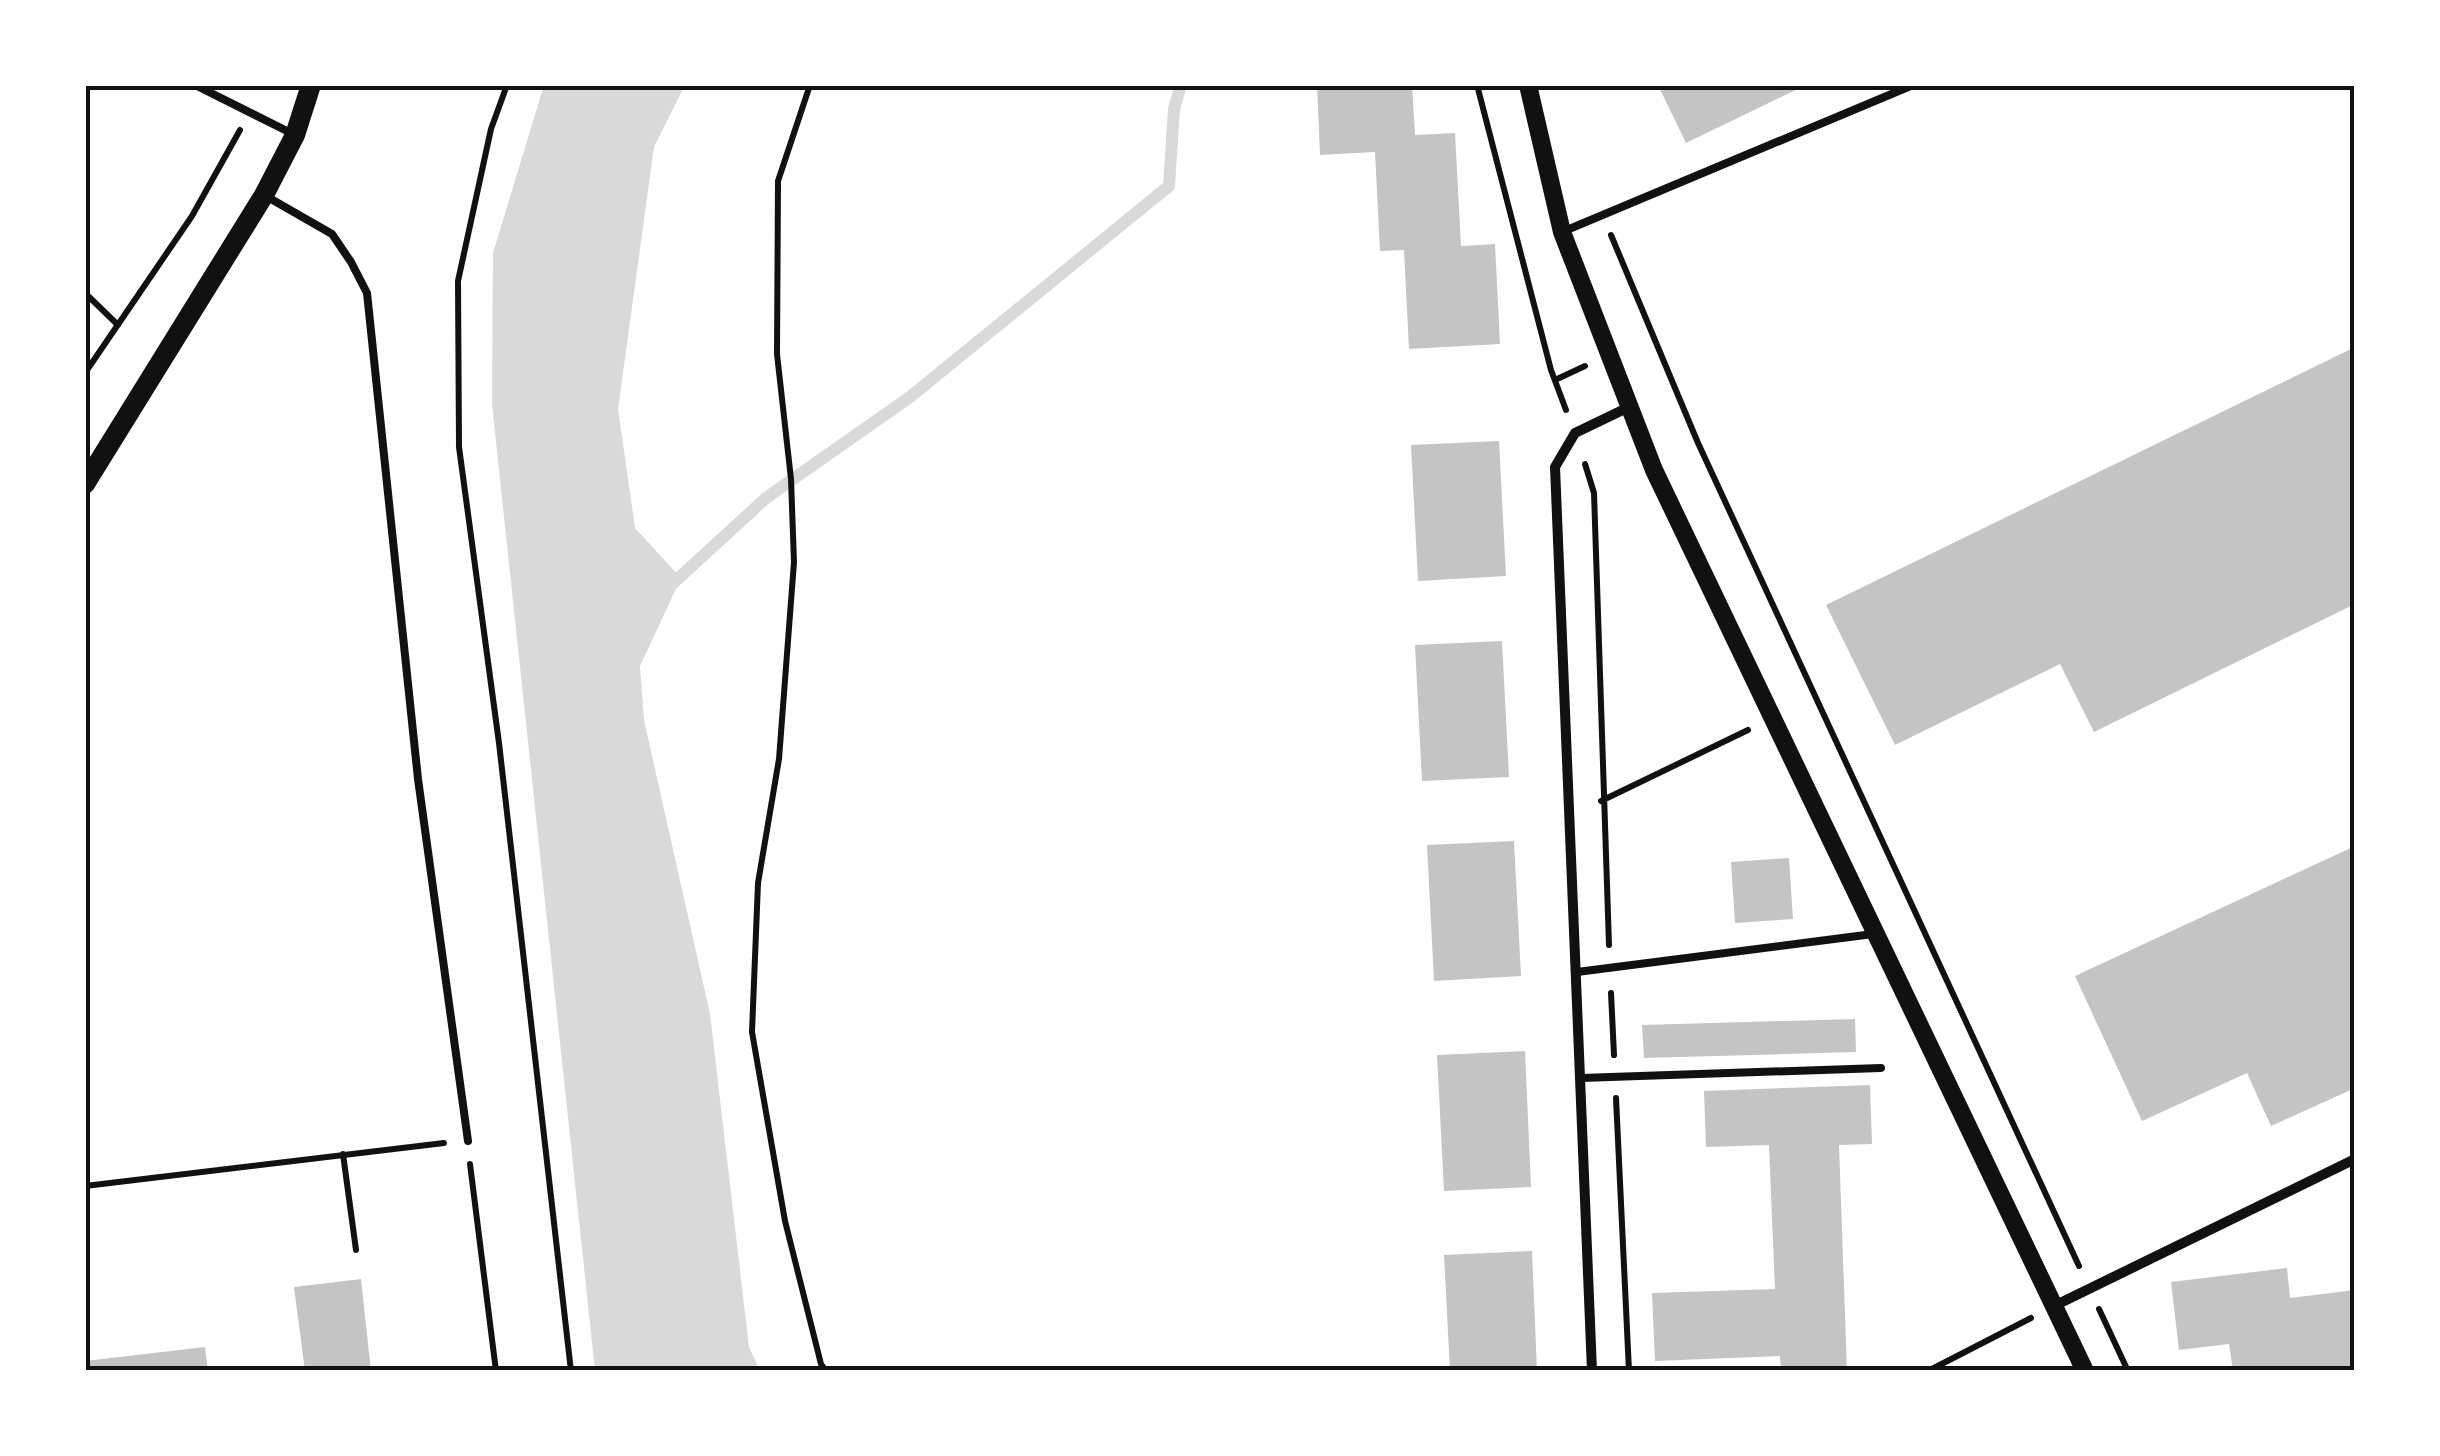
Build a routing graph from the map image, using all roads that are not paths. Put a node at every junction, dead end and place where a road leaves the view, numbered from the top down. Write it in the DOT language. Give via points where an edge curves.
graph roads {
  1 [pos="196,85"];
  2 [pos="311,85"];
  3 [pos="1528,85"];
  4 [pos="1913,85"];
  5 [pos="295,136"];
  6 [pos="264,195"];
  7 [pos="1562,232"];
  8 [pos="1629,407"];
  9 [pos="85,484"];
  10 [pos="1878,934"];
  11 [pos="1576,972"];
  12 [pos="1882,1068"];
  13 [pos="1581,1078"];
  14 [pos="468,1140"];
  15 [pos="2355,1159"];
  16 [pos="2054,1306"];
  17 [pos="1592,1371"];
  18 [pos="2085,1371"];
  1 -- 5 [label="lane"];
  2 -- 5 [label="main road"];
  3 -- 7 [label="street"];
  4 -- 7 [label="lane"];
  5 -- 6 [label="main road"];
  6 -- 9 [label="main road"];
  6 -- 14 [label="lane" via="332,234 367,293 414,744"];
  7 -- 8 [label="street"];
  8 -- 10 [label="street"];
  8 -- 11 [label="street" via="1575,433 1555,466"];
  10 -- 11 [label="lane"];
  10 -- 16 [label="street"];
  11 -- 13 [label="street"];
  12 -- 13 [label="lane"];
  13 -- 17 [label="street"];
  15 -- 16 [label="street"];
  16 -- 18 [label="street"];
}
